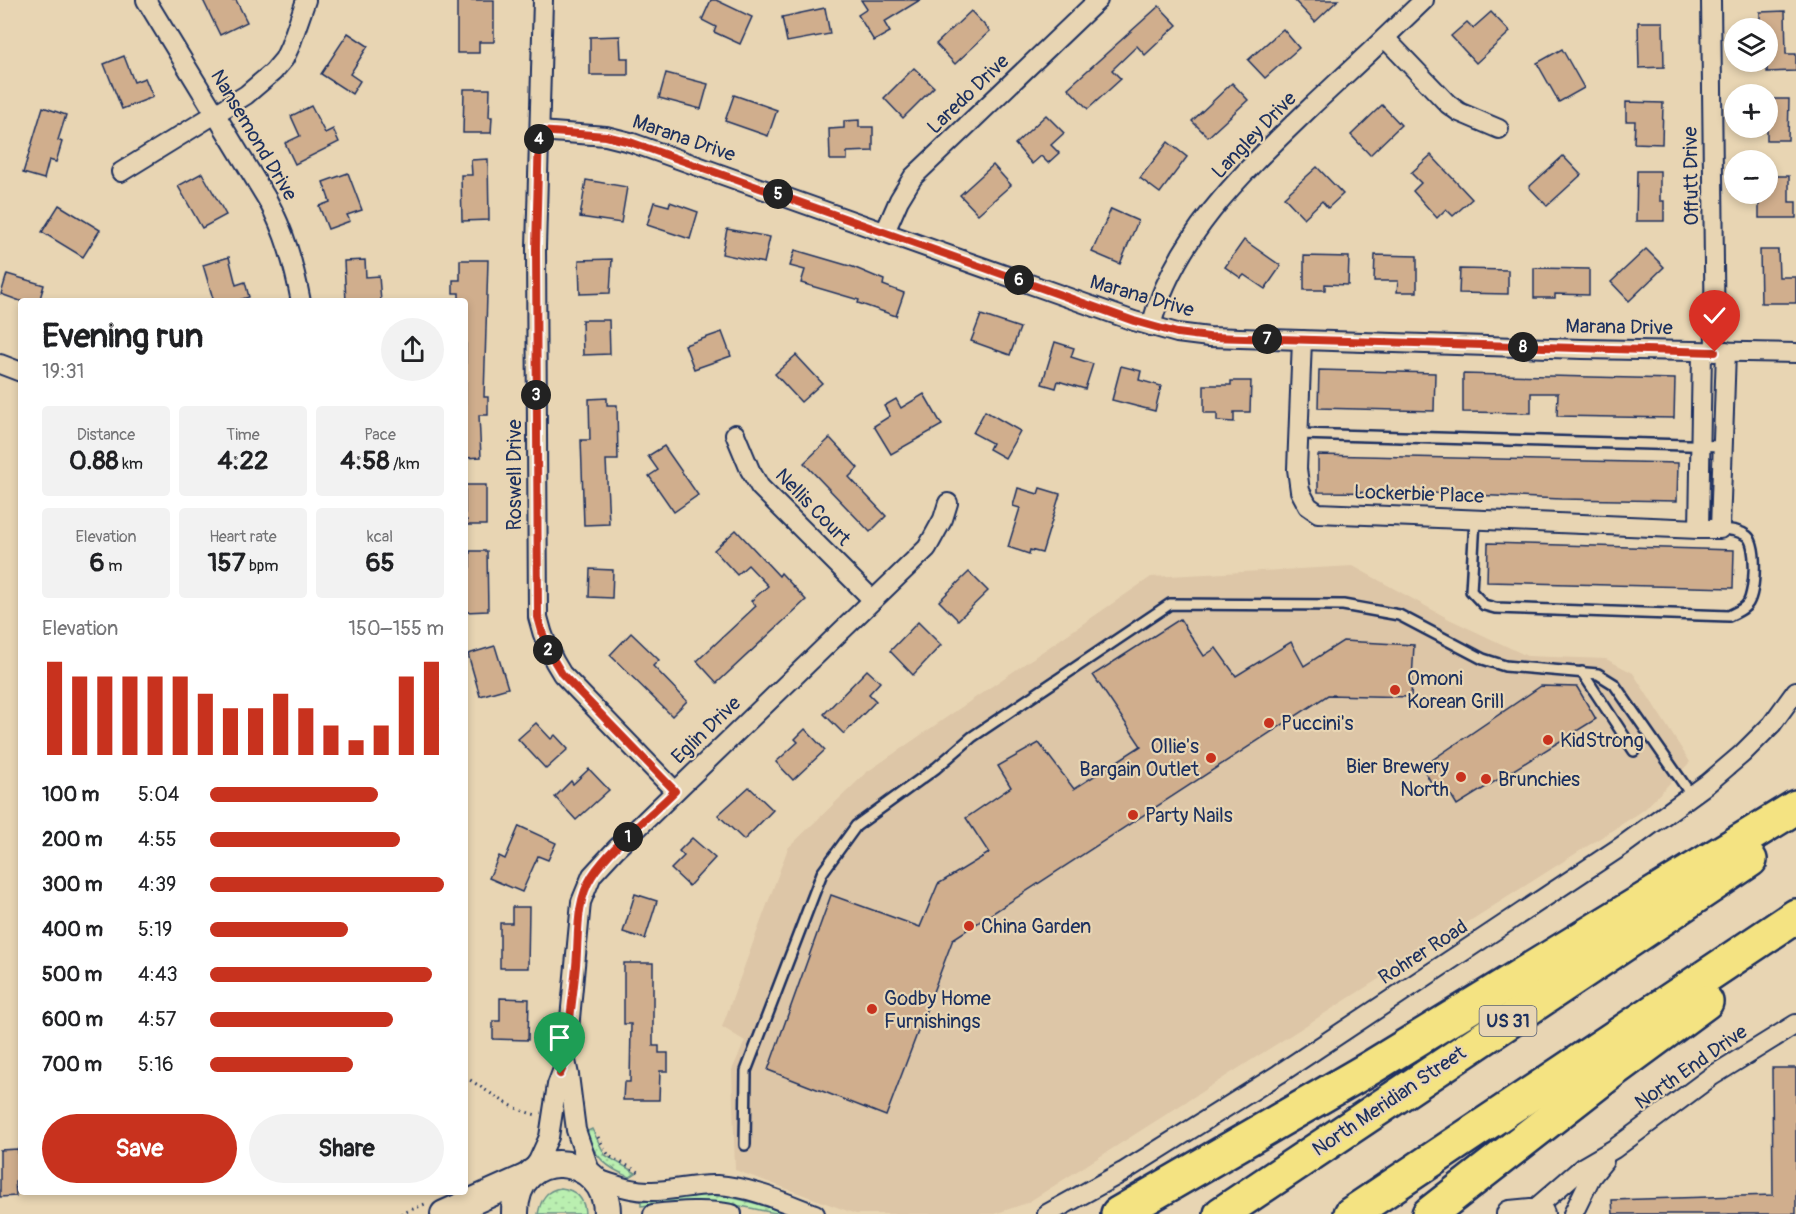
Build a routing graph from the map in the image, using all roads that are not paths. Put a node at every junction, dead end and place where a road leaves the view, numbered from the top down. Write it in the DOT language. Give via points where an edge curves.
graph roads {
  1 [pos="146,0"];
  2 [pos="306,0"];
  3 [pos="543,0"];
  4 [pos="1098,0"];
  5 [pos="1424,0"];
  6 [pos="1711,0"];
  7 [pos="1385,38"];
  8 [pos="216,114"];
  9 [pos="1499,129"];
  10 [pos="539,131"];
  11 [pos="121,172"];
  12 [pos="885,231"];
  13 [pos="300,298"];
  14 [pos="1151,326"];
  15 [pos="1302,340"];
  16 [pos="1714,352"];
  17 [pos="1796,354"];
  18 [pos="0,364"];
  19 [pos="18,371"];
  20 [pos="735,434"];
  21 [pos="1299,434"];
  22 [pos="1701,446"];
  23 [pos="1722,446"];
  24 [pos="948,503"];
  25 [pos="1475,519"];
  26 [pos="1699,528"];
  27 [pos="1720,529"];
  28 [pos="873,600"];
  29 [pos="1582,672"];
  30 [pos="1796,691"];
  31 [pos="1634,751"];
  32 [pos="675,791"];
  33 [pos="1692,796"];
  34 [pos="1796,807"];
  35 [pos="1796,829"];
  36 [pos="1796,916"];
  37 [pos="1796,921"];
  38 [pos="1796,1024"];
  39 [pos="566,1061"];
  40 [pos="745,1145"];
  41 [pos="1613,1150"];
  42 [pos="528,1176"];
  43 [pos="592,1178"];
  44 [pos="1527,1213"];
  45 [pos="444,1214"];
  46 [pos="515,1214"];
  47 [pos="607,1214"];
  48 [pos="653,1214"];
  49 [pos="732,1214"];
  50 [pos="815,1214"];
  51 [pos="1047,1214"];
  52 [pos="1118,1214"];
  53 [pos="1221,1214"];
  54 [pos="1350,1214"];
  55 [pos="1429,1214"];
  56 [pos="1573,1214"];
  1 -- 8 [label="street, Nansemond Drive"];
  2 -- 8 [label="street" via="279,65 246,95"];
  3 -- 10 [label="street, Roswell Drive"];
  4 -- 12 [label="street, Laredo Drive" via="913,177"];
  5 -- 7 [label="street, Langley Drive"];
  6 -- 16 [label="street, Offutt Drive"];
  7 -- 9 [label="street" via="1448,104"];
  7 -- 14 [label="street, Langley Drive" via="1267,150 1195,230 1158,301"];
  8 -- 11 [label="street"];
  8 -- 13 [label="street, Nansemond Drive" via="281,225"];
  10 -- 12 [label="street, Marana Drive" via="606,136 630,142"];
  10 -- 32 [label="street, Roswell Drive" via="538,617 543,638 562,674"];
  12 -- 14 [label="street, Marana Drive"];
  14 -- 15 [label="street, Marana Drive" via="1209,337"];
  15 -- 16 [label="street, Marana Drive"];
  15 -- 21 [label="street, Lockerbie Place"];
  16 -- 17 [label="street, Marana Drive"];
  16 -- 22 [label="street"];
  16 -- 23 [label="street"];
  18 -- 19 [label="street"];
  20 -- 28 [label="street, Nellis Court" via="760,487"];
  21 -- 22 [label="lane"];
  21 -- 25 [label="street, Lockerbie Place" via="1300,491 1308,506 1318,513"];
  22 -- 23 [label="lane"];
  22 -- 26 [label="street"];
  23 -- 27 [label="street"];
  24 -- 28 [label="street, Eglin Drive" via="927,548"];
  25 -- 26 [label="street, Lockerbie Place"];
  25 -- 27 [label="lane" via="1472,591 1484,605 1495,608 1729,616 1747,605 1753,593 1754,547 1749,537 1738,531"];
  26 -- 27 [label="street, Lockerbie Place"];
  28 -- 32 [label="street, Eglin Drive"];
  29 -- 31 [label="lane"];
  29 -- 33 [label="lane" via="1598,674 1614,684"];
  29 -- 40 [label="lane" via="1505,666 1399,615 1343,605 1170,604 972,737 856,826 822,873 746,1071"];
  30 -- 33 [label="street, Rohrer Road" via="1772,724"];
  32 -- 39 [label="street, Eglin Drive" via="616,849 586,886 580,910"];
  33 -- 51 [label="street, Rohrer Road" via="1279,1074 1123,1172"];
  34 -- 52 [label="highway" via="1370,1068"];
  35 -- 53 [label="highway, North Meridian Street / US 31"];
  36 -- 54 [label="highway"];
  37 -- 55 [label="highway" via="1772,956 1611,1072"];
  38 -- 41 [label="street, North End Drive" via="1712,1076"];
  39 -- 42 [label="street, Eglin Drive" via="557,1085 549,1137"];
  39 -- 43 [label="street, Eglin Drive" via="576,1130"];
  41 -- 44 [label="street, North End Drive" via="1583,1167"];
  41 -- 56 [label="street, North End Drive" via="1591,1177"];
  42 -- 43 [label="street" via="538,1167 560,1164 576,1167"];
  42 -- 45 [label="street"];
  42 -- 46 [label="street" via="517,1197"];
  43 -- 47 [label="street" via="604,1196"];
  43 -- 50 [label="street" via="640,1191 695,1185 733,1187"];
  48 -- 49 [label="street"];
}
